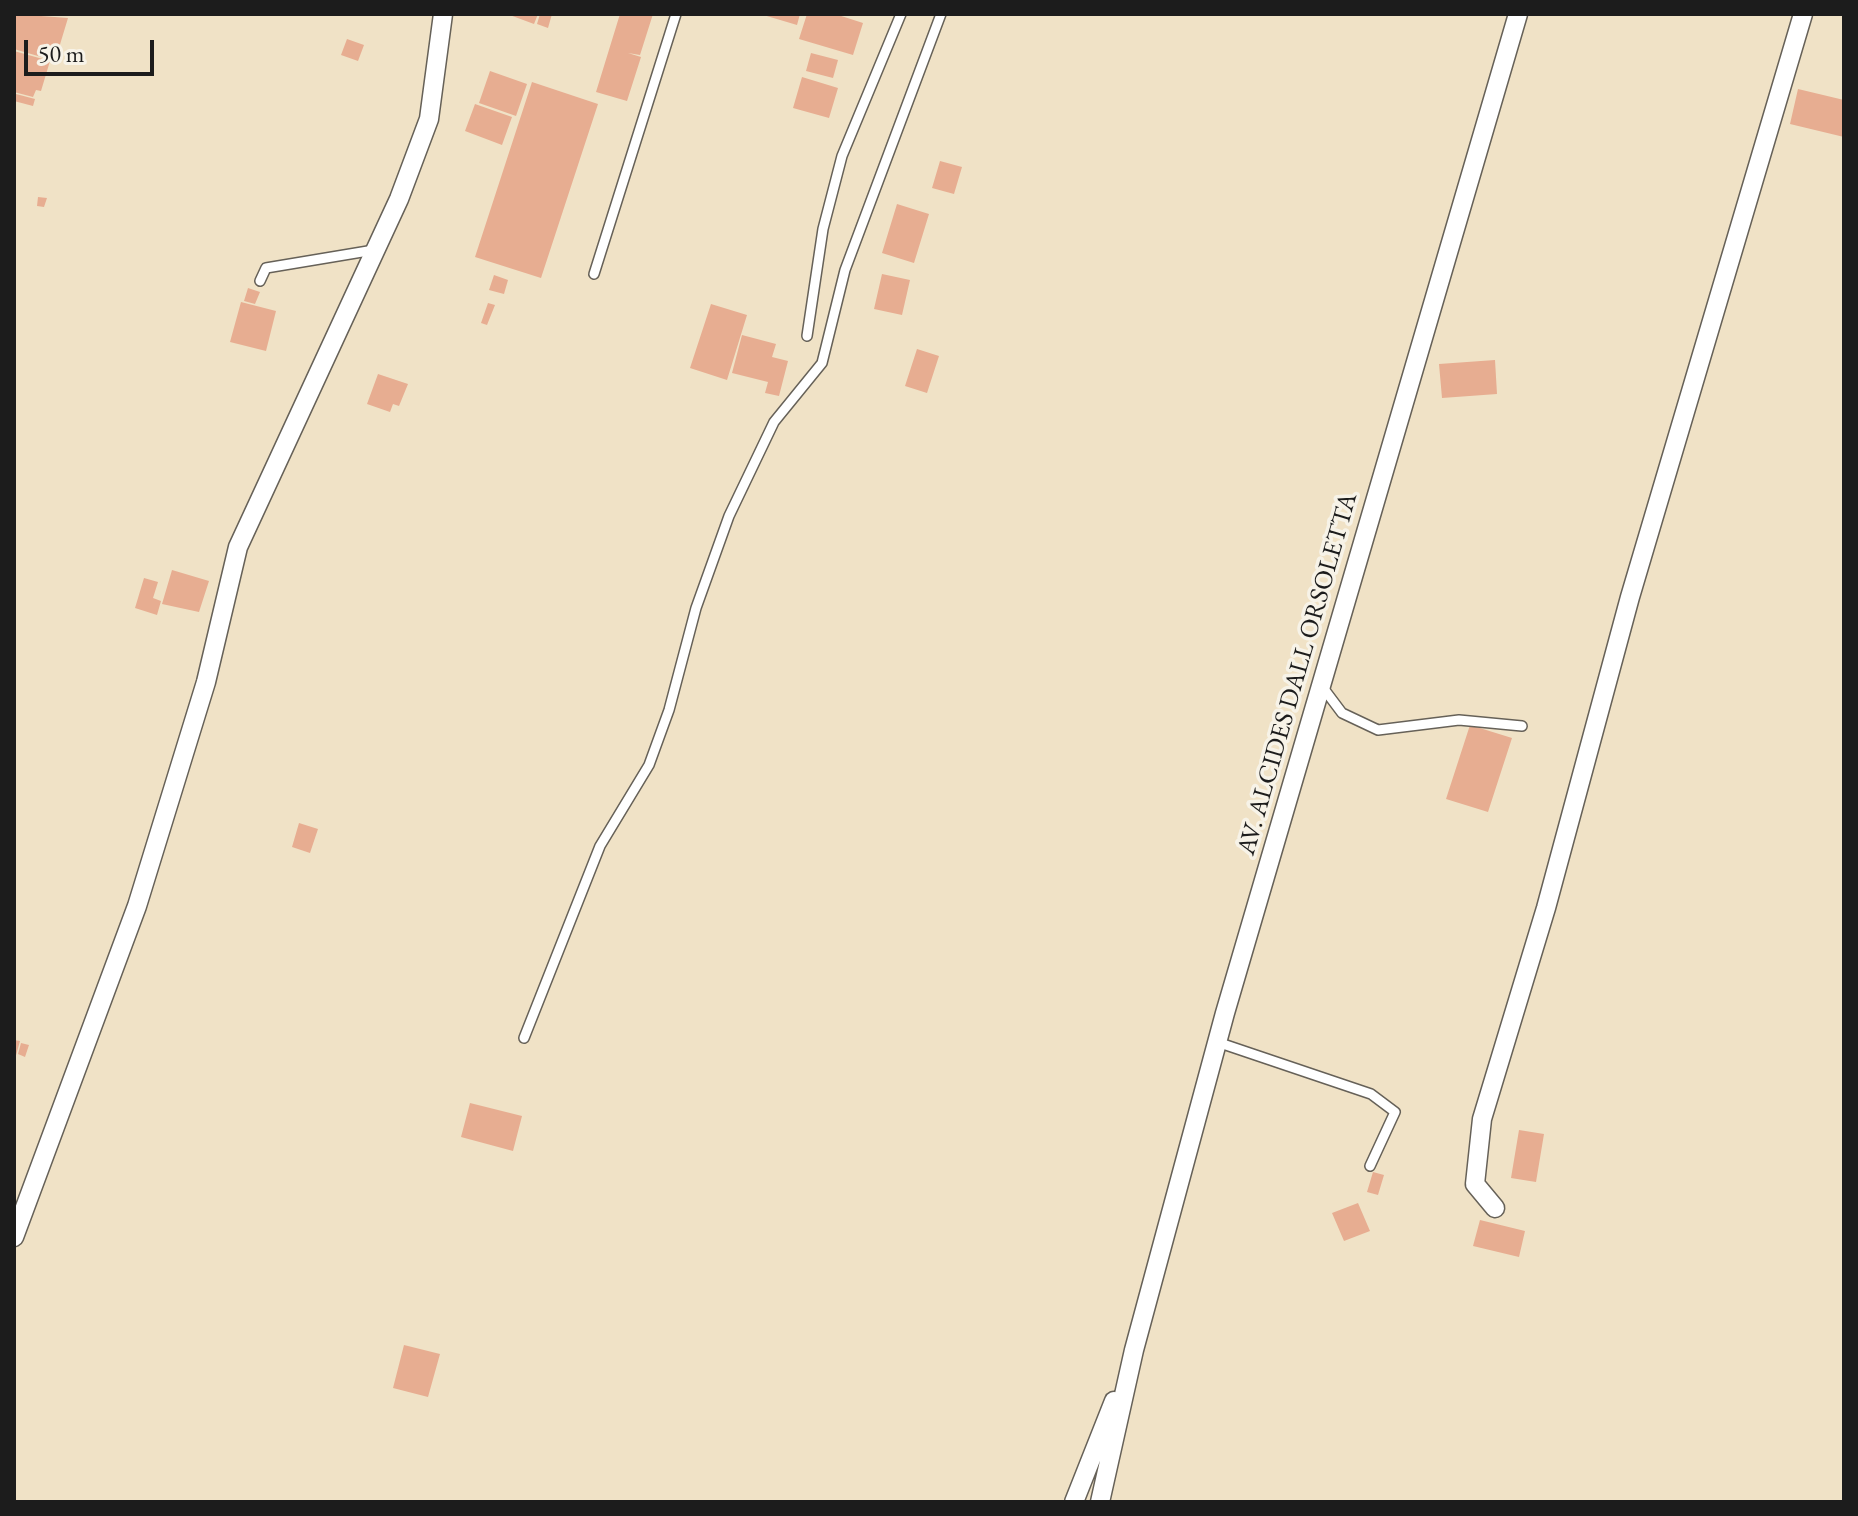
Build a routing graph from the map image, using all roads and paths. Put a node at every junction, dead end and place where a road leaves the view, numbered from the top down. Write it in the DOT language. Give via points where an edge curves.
graph roads {
  1 [pos="443,14"];
  2 [pos="676,14"];
  3 [pos="901,14"];
  4 [pos="941,14"];
  5 [pos="1518,14"];
  6 [pos="1803,14"];
  7 [pos="375,250"];
  8 [pos="594,274"];
  9 [pos="260,281"];
  10 [pos="807,336"];
  11 [pos="1321,685"];
  12 [pos="1522,726"];
  13 [pos="524,1038"];
  14 [pos="1217,1042"];
  15 [pos="1370,1166"];
  16 [pos="1495,1208"];
  17 [pos="14,1237"];
  18 [pos="1134,1350"];
  19 [pos="1074,1502"];
  20 [pos="1100,1502"];
  1 -- 7 [label="street" via="429,119"];
  2 -- 8 [label="lane"];
  3 -- 10 [label="lane" via="842,156 823,229"];
  4 -- 13 [label="lane" via="845,270 822,363 774,422 729,516 649,765 600,846"];
  5 -- 11 [label="street, AV. ALCIDES DALL ORSOLETTA"];
  6 -- 16 [label="street" via="1482,1119 1475,1184"];
  7 -- 9 [label="lane" via="266,268"];
  7 -- 17 [label="street" via="238,547 206,682 137,906"];
  11 -- 12 [label="lane" via="1342,713 1378,730 1459,720"];
  11 -- 14 [label="street, AV. ALCIDES DALL ORSOLETTA"];
  14 -- 15 [label="lane" via="1371,1094 1395,1112"];
  14 -- 18 [label="street, AV. ALCIDES DALL ORSOLETTA"];
  18 -- 19 [label="street"];
  18 -- 20 [label="street"];
}
